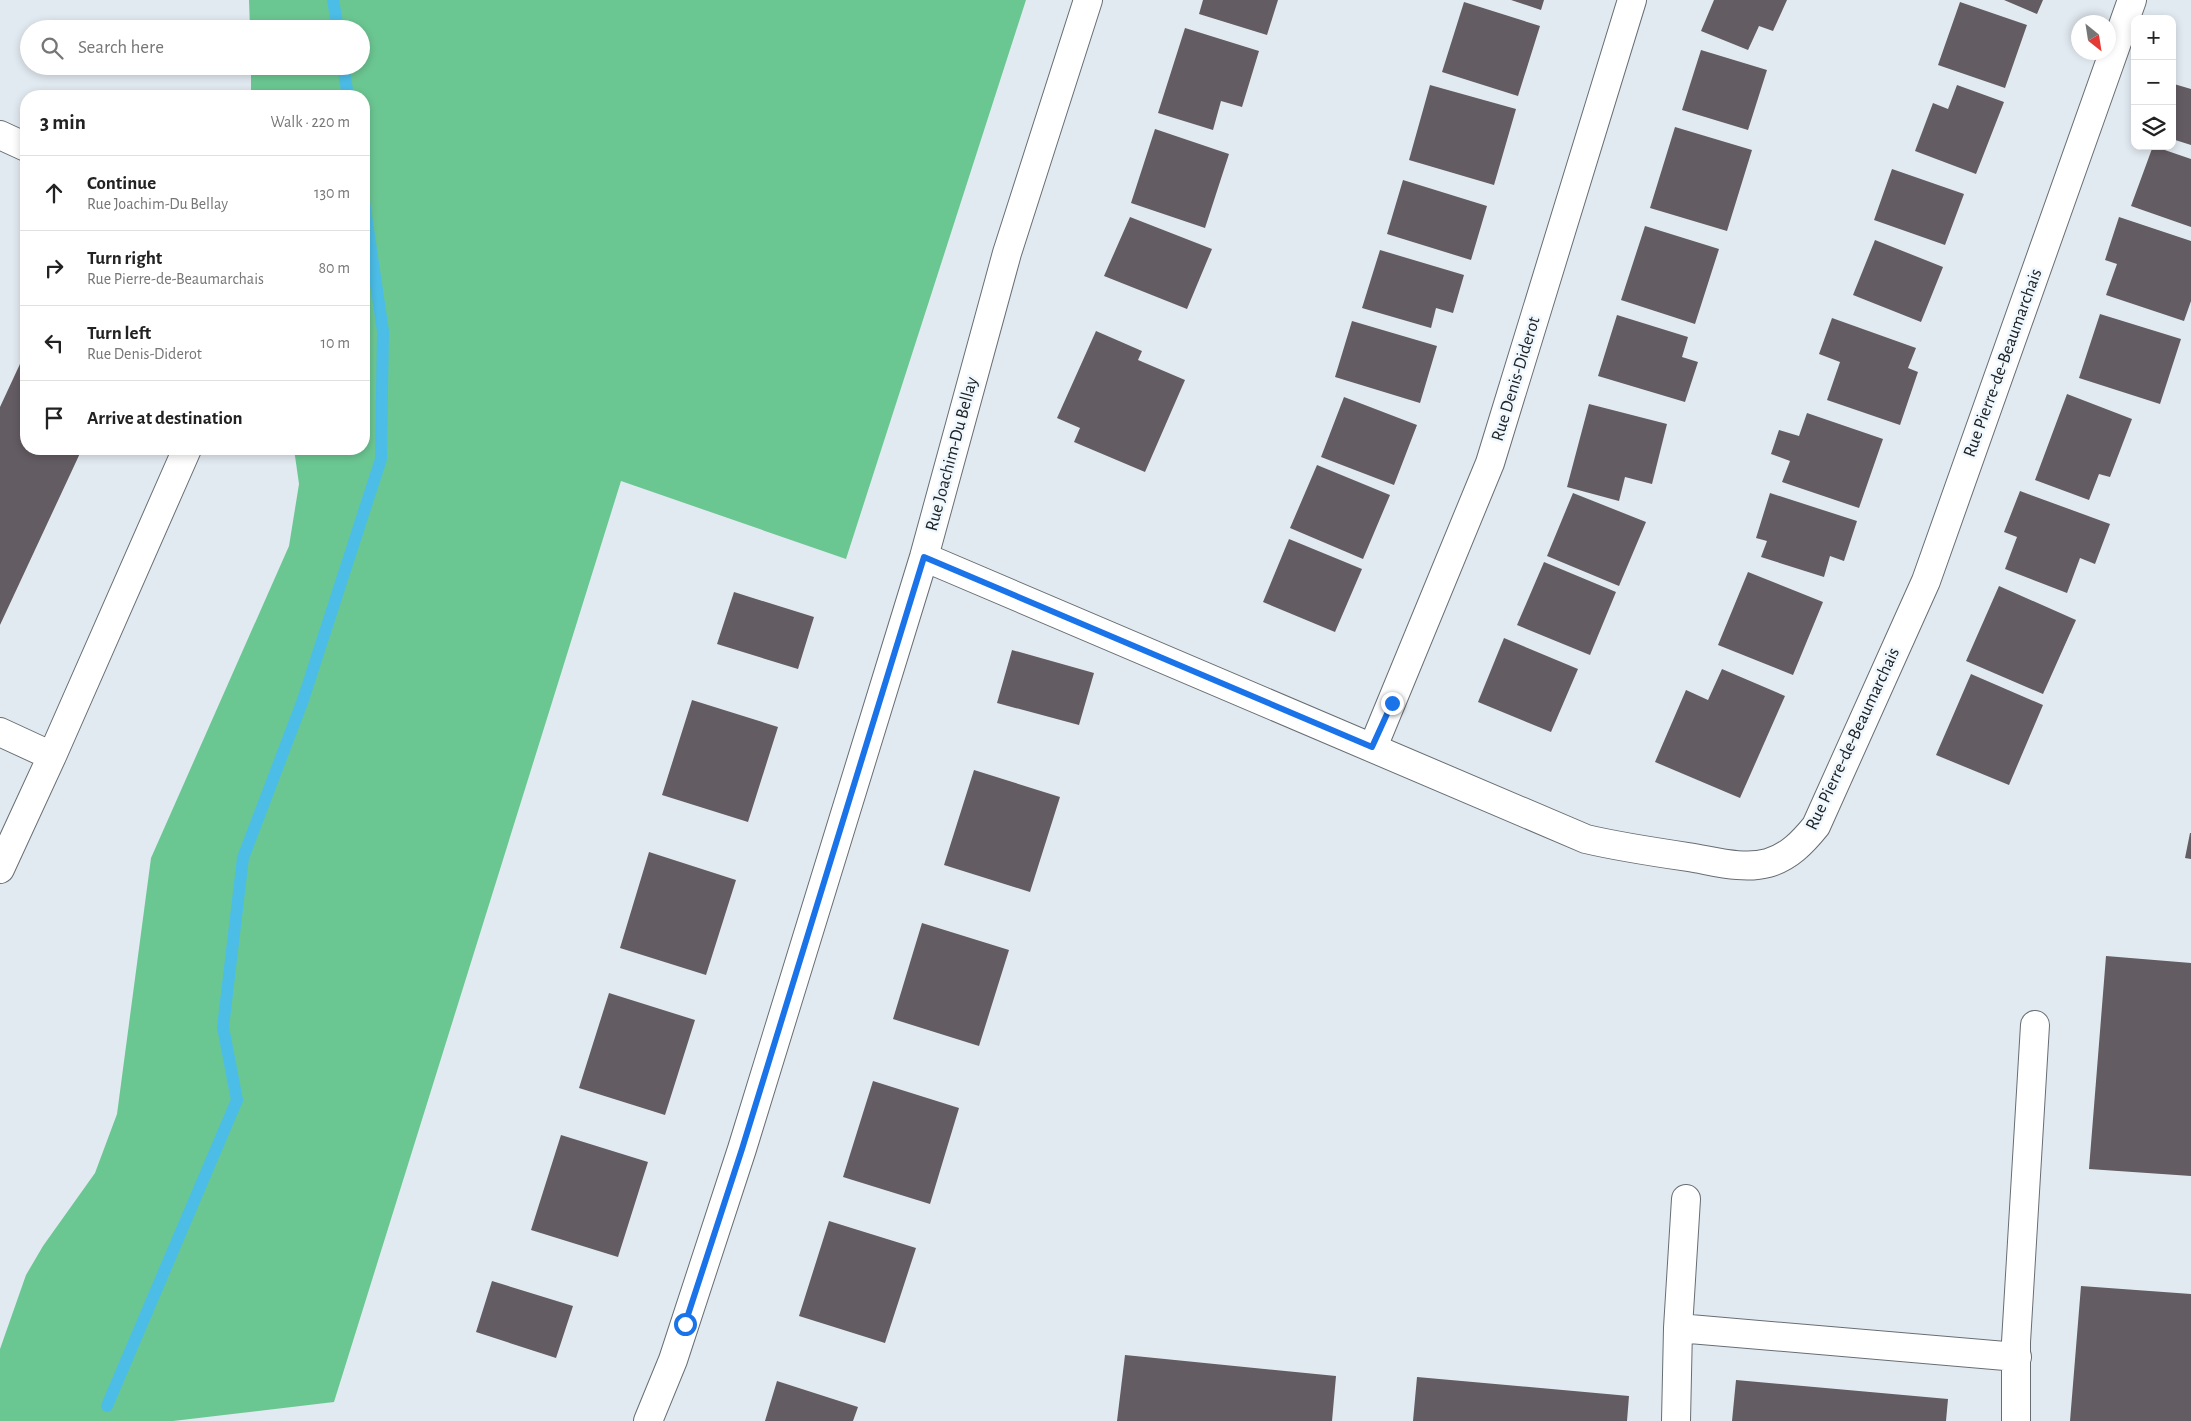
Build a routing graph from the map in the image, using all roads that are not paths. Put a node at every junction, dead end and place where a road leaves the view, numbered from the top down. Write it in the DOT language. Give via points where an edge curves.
graph roads {
  1 [pos="1088,0"];
  2 [pos="1632,0"];
  3 [pos="2132,0"];
  4 [pos="0,135"];
  5 [pos="20,144"];
  6 [pos="184,455"];
  7 [pos="924,557"];
  8 [pos="0,732"];
  9 [pos="1372,747"];
  10 [pos="52,756"];
  11 [pos="0,868"];
  12 [pos="2035,1025"];
  13 [pos="1686,1199"];
  14 [pos="1678,1328"];
  15 [pos="2017,1357"];
  16 [pos="648,1421"];
  17 [pos="1676,1421"];
  18 [pos="2016,1421"];
  1 -- 7 [label="street, Rue Joachim-Du Bellay" via="1007,253"];
  2 -- 9 [label="street, Rue Denis-Diderot" via="1490,463"];
  3 -- 9 [label="street, Rue Pierre-de-Beaumarchais" via="1926,581 1816,826 1804,840 1789,853 1753,866 1613,845 1586,839"];
  4 -- 5 [label="street"];
  6 -- 10 [label="street"];
  7 -- 9 [label="street, Rue Pierre-de-Beaumarchais"];
  7 -- 16 [label="street, Rue Joachim-Du Bellay" via="713,1241 673,1360"];
  8 -- 10 [label="street"];
  10 -- 11 [label="street"];
  12 -- 15 [label="street"];
  13 -- 14 [label="street"];
  14 -- 15 [label="street"];
  14 -- 17 [label="street"];
  15 -- 18 [label="street"];
}
